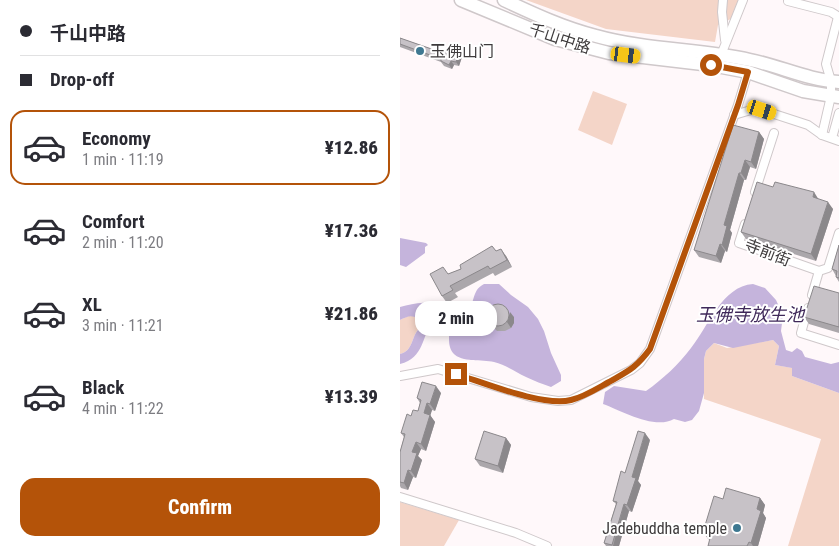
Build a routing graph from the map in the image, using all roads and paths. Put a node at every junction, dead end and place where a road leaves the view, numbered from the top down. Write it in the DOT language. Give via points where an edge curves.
graph roads {
  1 [pos="461,0"];
  2 [pos="504,0"];
  3 [pos="723,0"];
  4 [pos="743,0"];
  5 [pos="788,1"];
  6 [pos="838,17"];
  7 [pos="725,42"];
  8 [pos="721,55"];
  9 [pos="748,72"];
  10 [pos="835,81"];
  11 [pos="835,96"];
  12 [pos="839,113"];
  13 [pos="734,115"];
  14 [pos="774,132"];
  15 [pos="822,135"];
  16 [pos="836,139"];
  17 [pos="753,197"];
  18 [pos="747,216"];
  19 [pos="839,233"];
  20 [pos="820,271"];
  21 [pos="839,345"];
  22 [pos="400,376"];
  23 [pos="400,496"];
  24 [pos="547,546"];
  1 -- 9 [label="main road, 千山中路" via="555,39 609,53"];
  2 -- 8 [label="main road, 千山中路" via="555,23 597,37"];
  3 -- 7 [label="street"];
  4 -- 7 [label="street"];
  5 -- 6 [label="street" via="831,12"];
  6 -- 10 [label="street" via="826,64"];
  7 -- 8 [label="street"];
  8 -- 10 [label="main road, 千山中路"];
  9 -- 11 [label="main road, 千山中路" via="803,91"];
  9 -- 13 [label="street"];
  10 -- 11 [label="street"];
  11 -- 15 [label="street"];
  12 -- 16 [label="street"];
  13 -- 15 [label="street" via="762,110 808,124"];
  13 -- 22 [label="street" via="650,349 640,363 578,397 558,402 438,369"];
  14 -- 17 [label="street"];
  15 -- 16 [label="street"];
  18 -- 20 [label="street, 寺前街" via="738,243"];
  19 -- 20 [label="street" via="828,268"];
  20 -- 21 [label="street" via="801,333"];
  23 -- 24 [label="street"];
}
